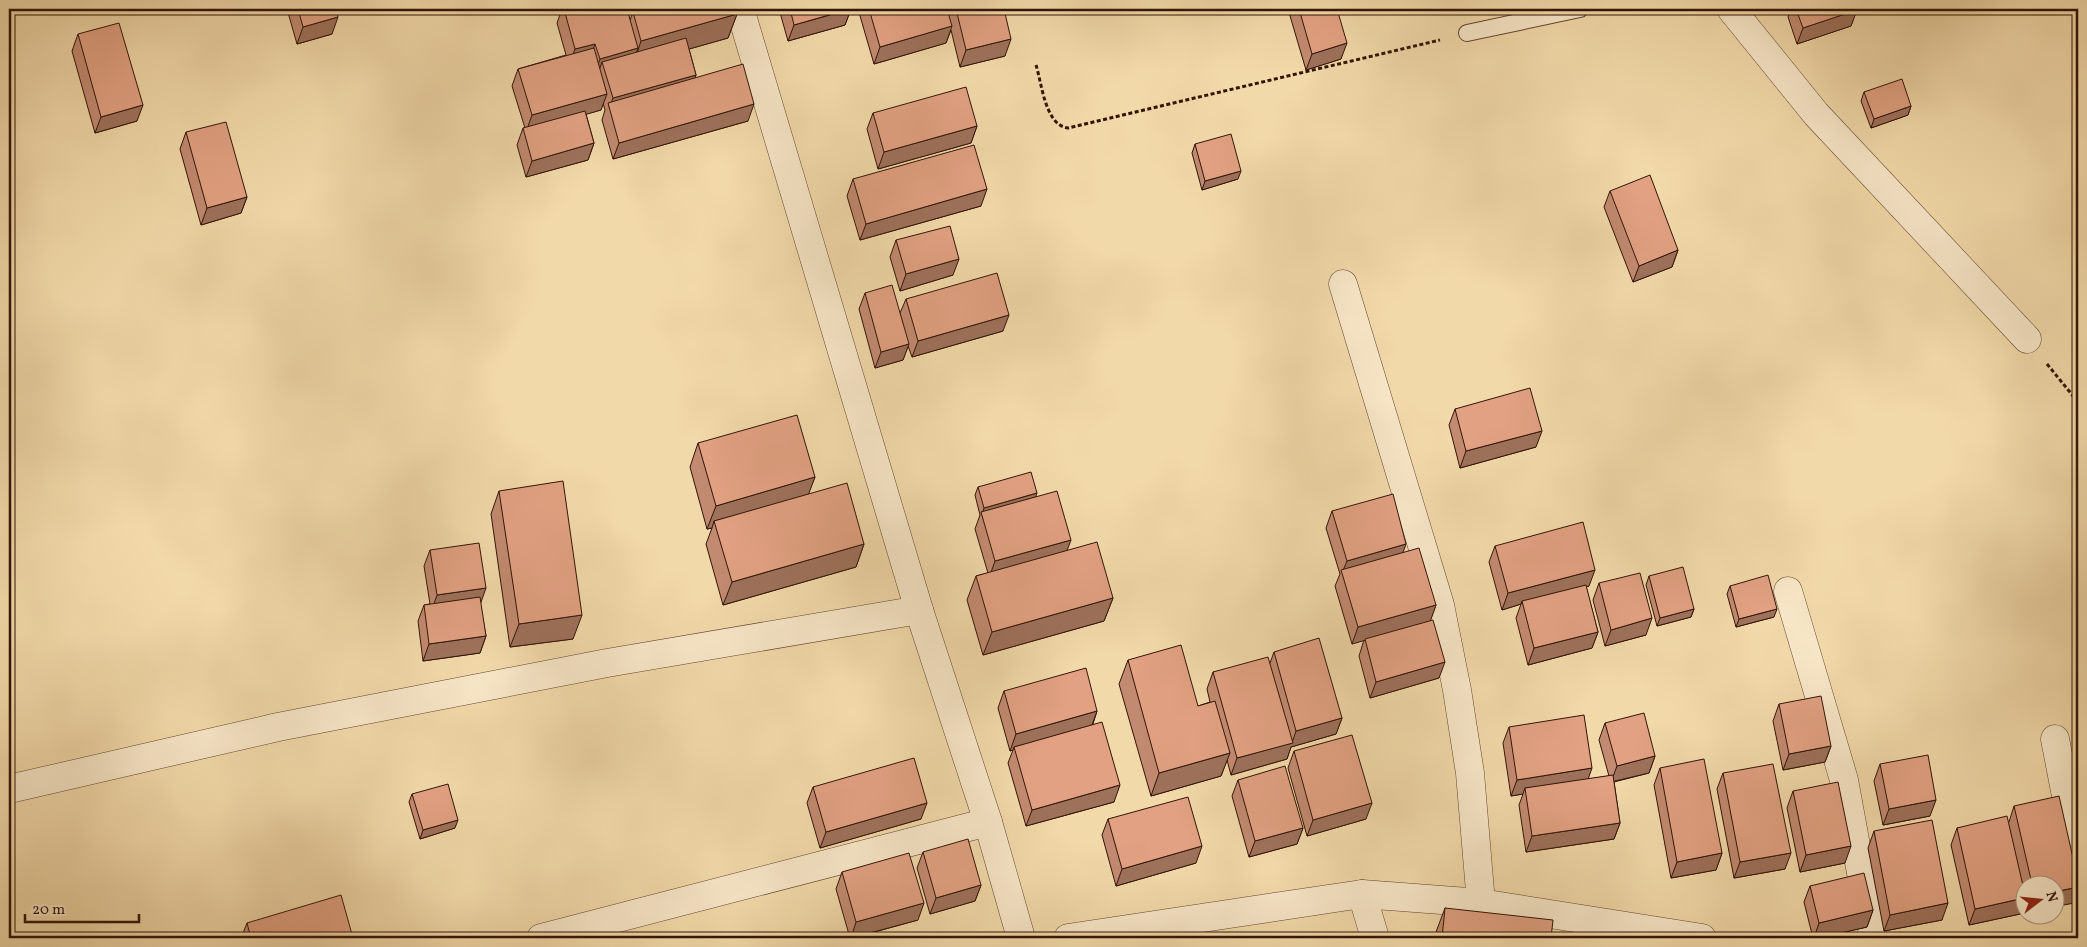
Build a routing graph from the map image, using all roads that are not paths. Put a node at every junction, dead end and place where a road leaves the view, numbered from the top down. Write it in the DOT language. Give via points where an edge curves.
graph roads {
  1 [pos="740,9"];
  2 [pos="1580,9"];
  3 [pos="1731,9"];
  4 [pos="1467,33"];
  5 [pos="1343,284"];
  6 [pos="2026,339"];
  7 [pos="1788,591"];
  8 [pos="919,610"];
  9 [pos="2055,740"];
  10 [pos="9,789"];
  11 [pos="988,822"];
  12 [pos="2077,846"];
  13 [pos="1362,894"];
  14 [pos="1481,903"];
  15 [pos="541,938"];
  16 [pos="1021,938"];
  17 [pos="1068,938"];
  18 [pos="1374,938"];
  19 [pos="1702,938"];
  20 [pos="1873,938"];
  1 -- 8 [label="street"];
  2 -- 4 [label="lane"];
  3 -- 6 [label="street" via="1816,114"];
  5 -- 14 [label="street" via="1440,605 1470,773"];
  7 -- 20 [label="street" via="1844,780"];
  8 -- 10 [label="street" via="606,663 278,728"];
  8 -- 11 [label="street"];
  9 -- 12 [label="street"];
  11 -- 15 [label="street"];
  11 -- 16 [label="street"];
  13 -- 14 [label="street"];
  13 -- 17 [label="street"];
  13 -- 18 [label="street"];
  14 -- 19 [label="street"];
}
